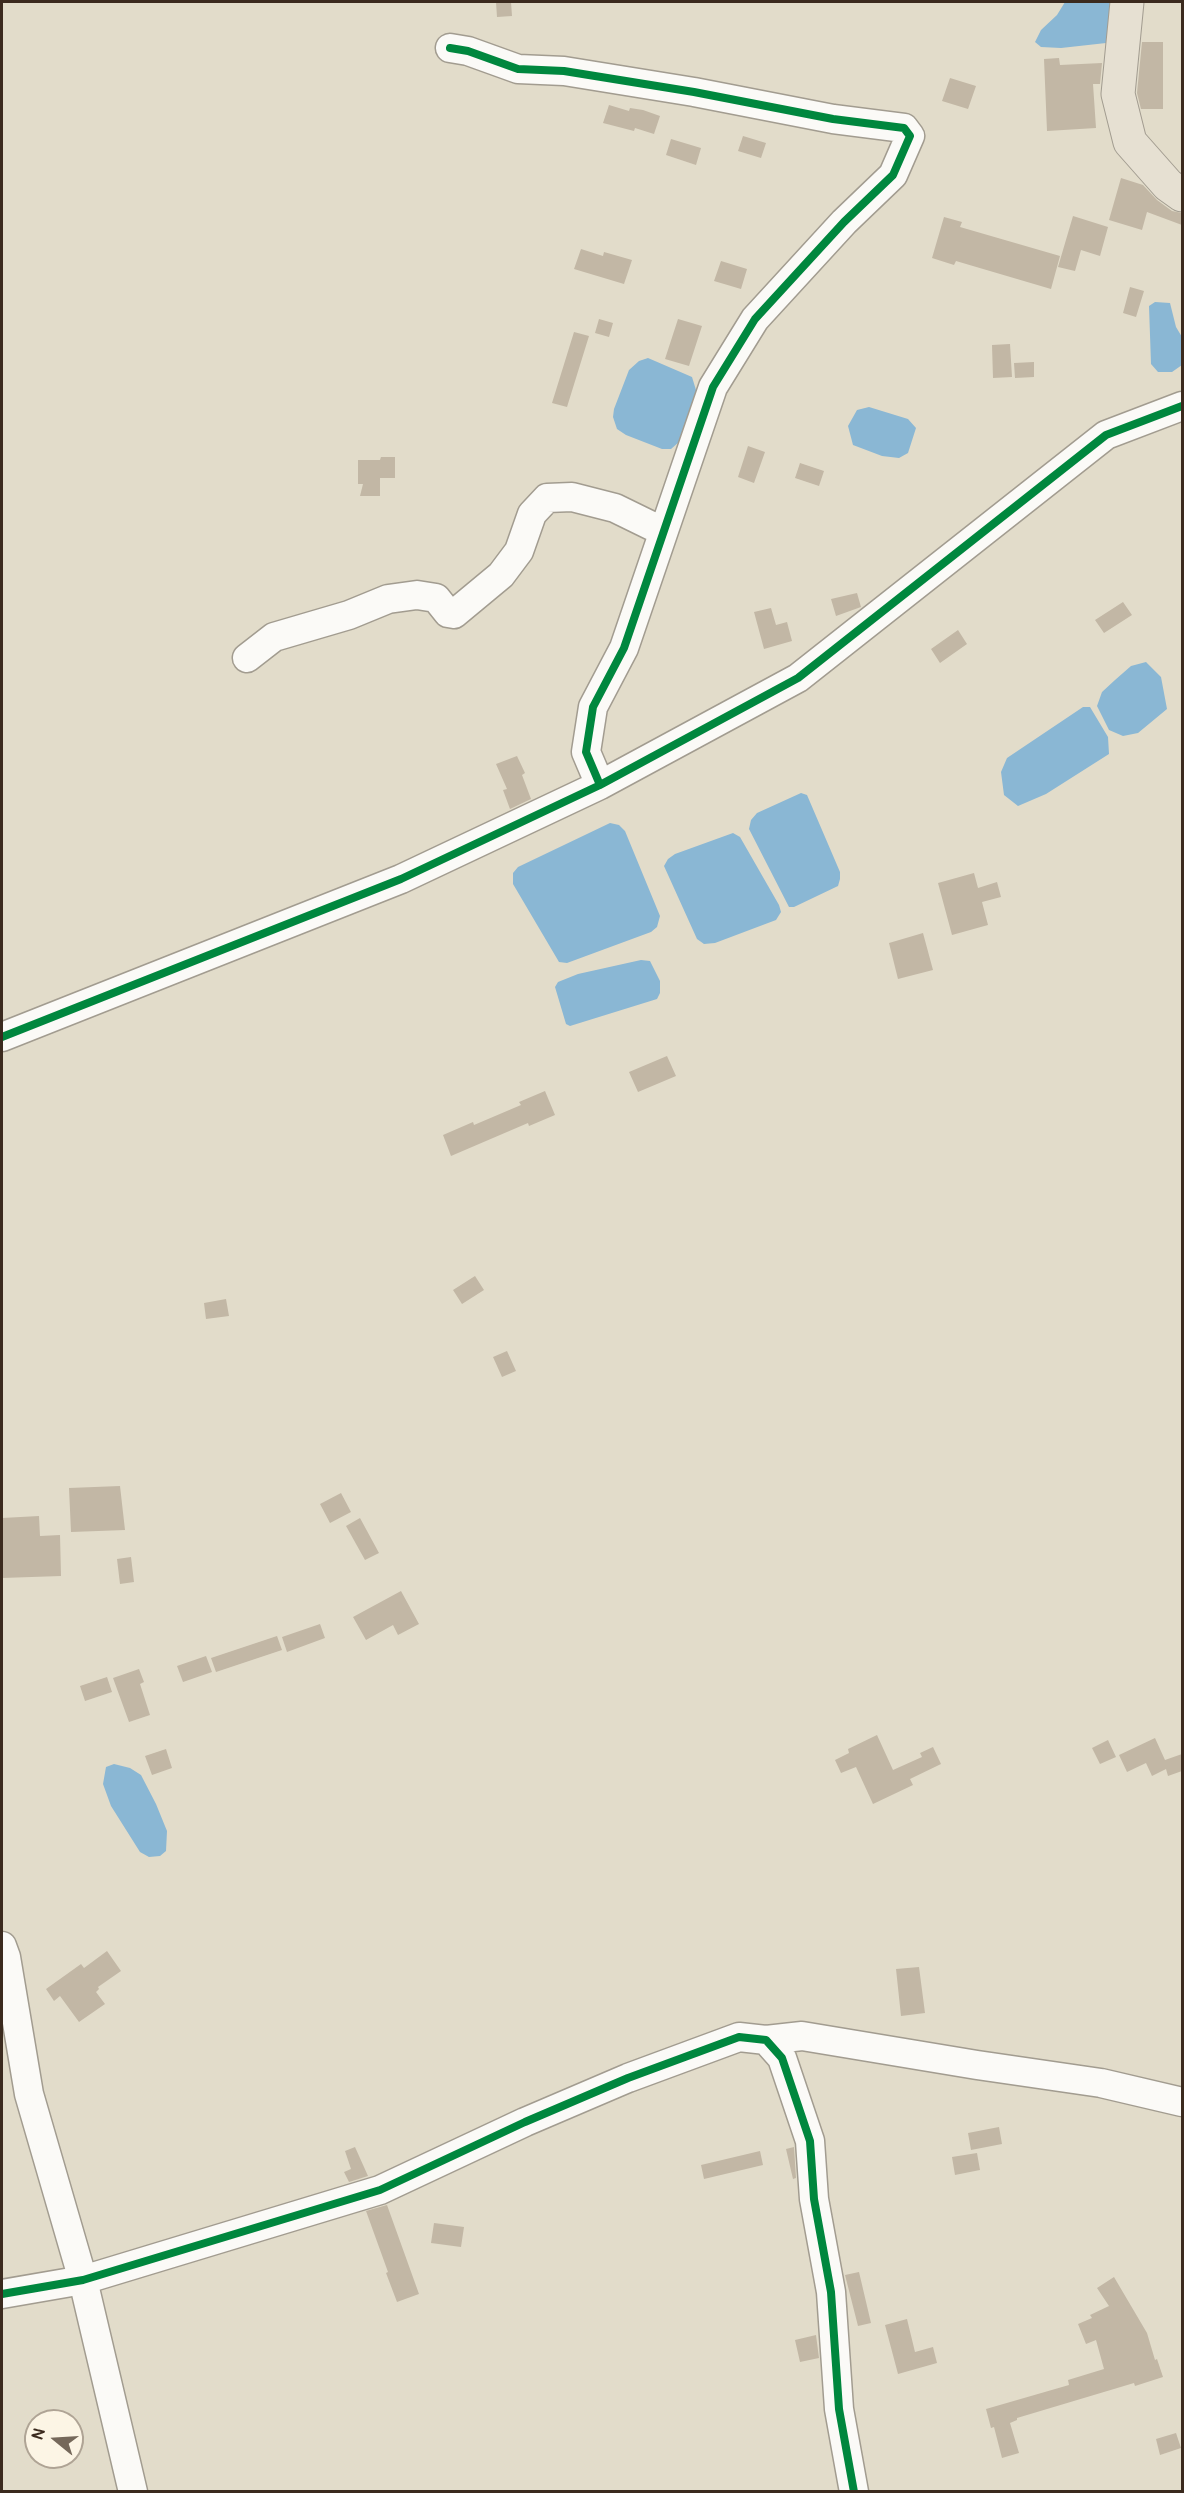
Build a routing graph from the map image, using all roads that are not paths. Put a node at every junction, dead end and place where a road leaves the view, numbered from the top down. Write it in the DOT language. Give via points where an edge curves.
graph roads {
  1 [pos="1127,2"];
  2 [pos="450,48"];
  3 [pos="1182,195"];
  4 [pos="1182,406"];
  5 [pos="662,531"];
  6 [pos="247,658"];
  7 [pos="600,785"];
  8 [pos="2,1037"];
  9 [pos="2,1946"];
  10 [pos="766,2040"];
  11 [pos="1182,2102"];
  12 [pos="83,2280"];
  13 [pos="2,2294"];
  14 [pos="133,2492"];
  15 [pos="854,2492"];
  1 -- 3 [label="main road" via="1118,94 1130,142"];
  2 -- 5 [label="street" via="518,69 564,71 694,92 903,129 910,136 893,175 755,319 713,387"];
  4 -- 7 [label="street" via="1106,435 798,678"];
  5 -- 6 [label="street" via="615,508 572,496 547,498 532,514 519,551 501,575 454,614 448,613 436,598 417,595 388,599 274,637"];
  5 -- 7 [label="street" via="624,648 593,707 586,752"];
  7 -- 8 [label="street" via="402,879"];
  9 -- 12 [label="street" via="29,2094"];
  10 -- 11 [label="street" via="802,2036 1101,2083"];
  10 -- 12 [label="street" via="739,2037 628,2078 525,2121 380,2190"];
  10 -- 15 [label="street" via="782,2058 810,2141 814,2199 831,2292 839,2409"];
  12 -- 13 [label="street"];
  12 -- 14 [label="street"];
}
